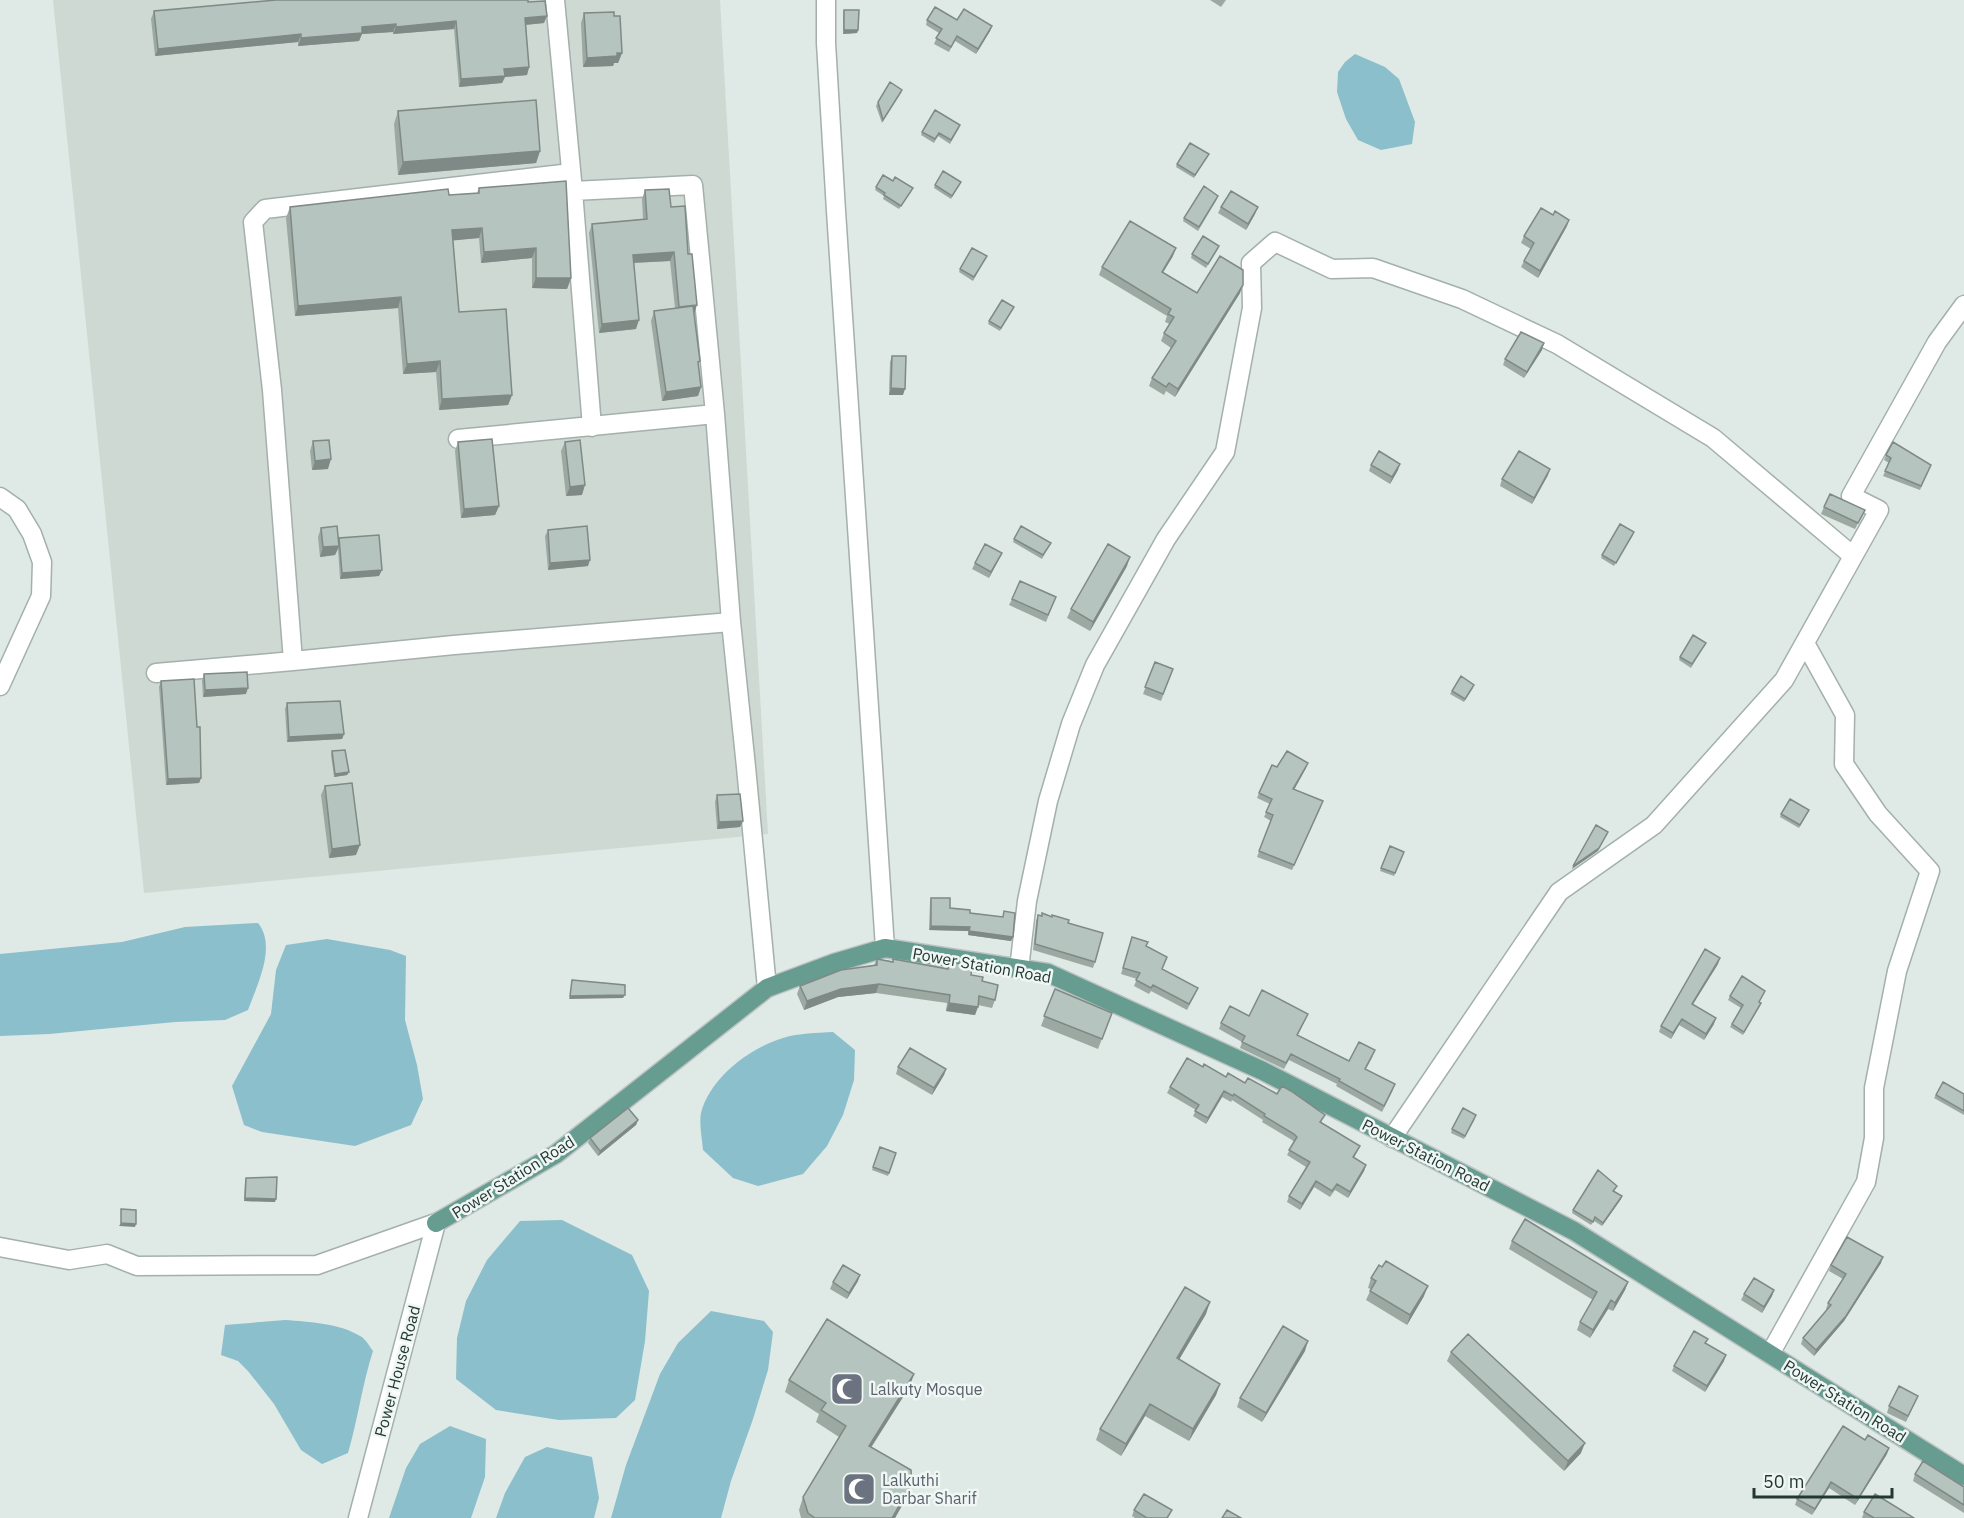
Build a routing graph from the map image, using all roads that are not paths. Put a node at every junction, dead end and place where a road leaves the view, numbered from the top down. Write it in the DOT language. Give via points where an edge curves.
graph roads {
  1 [pos="555,0"];
  2 [pos="826,0"];
  3 [pos="572,182"];
  4 [pos="1964,305"];
  5 [pos="715,414"];
  6 [pos="592,427"];
  7 [pos="458,439"];
  8 [pos="0,497"];
  9 [pos="1853,556"];
  10 [pos="730,622"];
  11 [pos="1805,642"];
  12 [pos="293,661"];
  13 [pos="4,664"];
  14 [pos="156,673"];
  15 [pos="0,686"];
  16 [pos="885,948"];
  17 [pos="1019,969"];
  18 [pos="767,988"];
  19 [pos="1392,1138"];
  20 [pos="436,1223"];
  21 [pos="0,1246"];
  22 [pos="1770,1354"];
  23 [pos="1964,1476"];
  24 [pos="358,1518"];
  1 -- 3 [label="street"];
  2 -- 16 [label="street"];
  3 -- 5 [label="street" via="693,185"];
  3 -- 6 [label="street"];
  3 -- 12 [label="street" via="265,209 253,222 272,390"];
  4 -- 9 [label="street" via="1937,342 1851,496 1879,510"];
  5 -- 6 [label="street"];
  5 -- 10 [label="street"];
  6 -- 7 [label="street"];
  8 -- 13 [label="street" via="17,509 42,562 41,596"];
  9 -- 11 [label="street"];
  9 -- 17 [label="street" via="1713,438 1557,344 1462,298 1373,268 1332,269 1275,242 1251,262 1252,308 1225,452 1166,539 1095,664 1071,724 1048,801 1027,901"];
  10 -- 12 [label="street"];
  10 -- 18 [label="street"];
  11 -- 19 [label="street" via="1784,680 1654,825 1559,892"];
  11 -- 22 [label="street" via="1845,715 1844,764 1878,814 1930,871 1897,971 1874,1088 1874,1138 1866,1182"];
  12 -- 14 [label="street"];
  13 -- 15 [label="street"];
  16 -- 17 [label="main road, Power Station Road"];
  16 -- 18 [label="main road, Power Station Road"];
  17 -- 19 [label="main road, Power Station Road" via="1048,973 1102,997 1263,1071"];
  18 -- 20 [label="main road, Power Station Road" via="556,1155"];
  19 -- 22 [label="main road, Power Station Road" via="1574,1231"];
  20 -- 21 [label="street, Power Station Road" via="317,1265 137,1266 107,1254 69,1260"];
  20 -- 24 [label="street, Power House Road"];
  22 -- 23 [label="main road, Power Station Road"];
}
